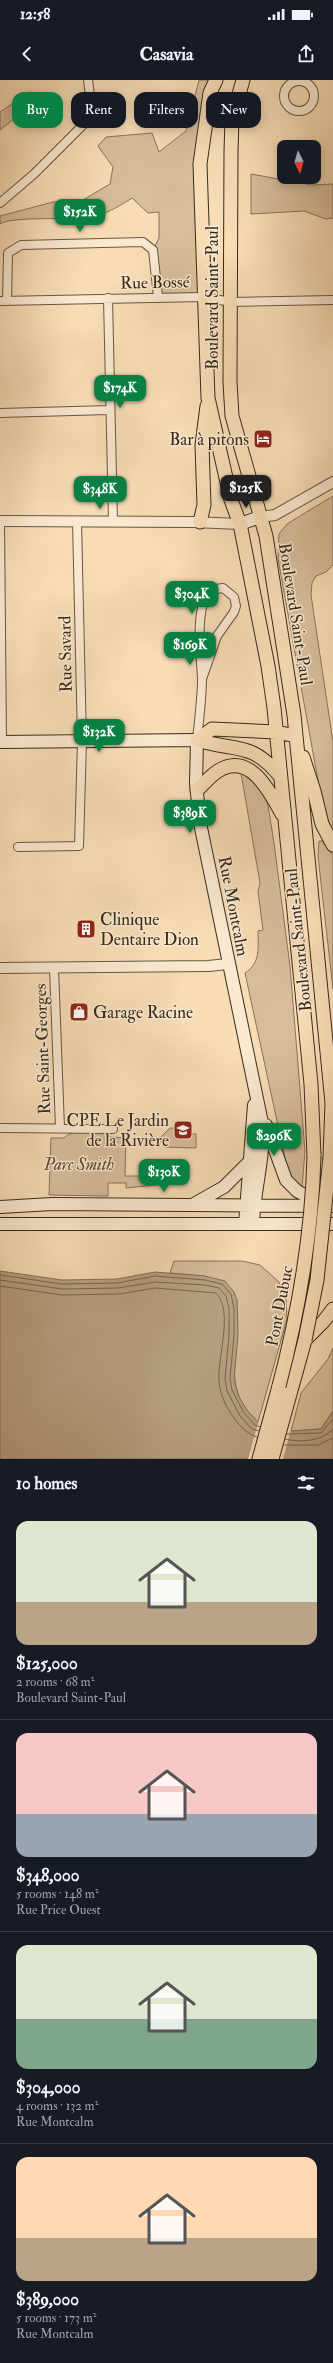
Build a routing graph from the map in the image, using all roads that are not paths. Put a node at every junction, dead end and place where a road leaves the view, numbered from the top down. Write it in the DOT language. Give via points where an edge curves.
graph roads {
  1 [pos="88,80"];
  2 [pos="216,80"];
  3 [pos="243,80"];
  4 [pos="0,204"];
  5 [pos="158,297"];
  6 [pos="203,297"];
  7 [pos="108,298"];
  8 [pos="333,300"];
  9 [pos="4,301"];
  10 [pos="231,302"];
  11 [pos="208,398"];
  12 [pos="110,410"];
  13 [pos="0,413"];
  14 [pos="333,482"];
  15 [pos="260,517"];
  16 [pos="0,521"];
  17 [pos="77,521"];
  18 [pos="113,521"];
  19 [pos="200,522"];
  20 [pos="240,524"];
  21 [pos="202,679"];
  22 [pos="276,732"];
  23 [pos="296,736"];
  24 [pos="197,740"];
  25 [pos="1,742"];
  26 [pos="82,742"];
  27 [pos="280,776"];
  28 [pos="197,790"];
  29 [pos="285,818"];
  30 [pos="333,845"];
  31 [pos="18,847"];
  32 [pos="228,964"];
  33 [pos="0,968"];
  34 [pos="54,968"];
  35 [pos="333,1020"];
  36 [pos="326,1035"];
  37 [pos="255,1089"];
  38 [pos="260,1109"];
  39 [pos="0,1128"];
  40 [pos="60,1128"];
  41 [pos="114,1129"];
  42 [pos="314,1156"];
  43 [pos="330,1158"];
  44 [pos="248,1163"];
  45 [pos="193,1205"];
  46 [pos="249,1205"];
  47 [pos="328,1206"];
  48 [pos="0,1207"];
  49 [pos="0,1224"];
  50 [pos="249,1224"];
  51 [pos="333,1224"];
  52 [pos="333,1309"];
  53 [pos="305,1340"];
  54 [pos="259,1459"];
  55 [pos="272,1459"];
  1 -- 4 [label="street" via="92,112 88,120"];
  2 -- 6 [label="main road, Boulevard Saint-Paul" via="210,94 200,164"];
  3 -- 10 [label="main road, Boulevard Saint-Paul" via="232,126"];
  5 -- 6 [label="street, Rue Bossé"];
  5 -- 7 [label="street, Rue Bossé"];
  5 -- 9 [label="street" via="153,250 143,242 28,244 8,253"];
  6 -- 10 [label="street, Rue Bossé"];
  6 -- 11 [label="main road, Boulevard Saint-Paul"];
  7 -- 9 [label="street, Rue Bossé"];
  7 -- 12 [label="street"];
  8 -- 10 [label="street, Rue Bossé"];
  10 -- 15 [label="main road, Boulevard Saint-Paul" via="232,416"];
  11 -- 19 [label="main road" via="202,445 204,505"];
  11 -- 20 [label="main road, Boulevard Saint-Paul" via="231,500"];
  12 -- 13 [label="street"];
  12 -- 18 [label="street"];
  14 -- 15 [label="street" via="276,514"];
  15 -- 20 [label="main road"];
  15 -- 23 [label="main road, Boulevard Saint-Paul" via="266,536"];
  16 -- 17 [label="street"];
  16 -- 25 [label="street"];
  17 -- 18 [label="street"];
  17 -- 26 [label="street, Rue Savard"];
  18 -- 19 [label="street"];
  19 -- 20 [label="street"];
  20 -- 22 [label="main road, Boulevard Saint-Paul" via="268,666"];
  21 -- 21 [label="street, Rue Montcalm" via="218,636 236,609 233,594 223,588 210,590 203,604 199,651"];
  21 -- 24 [label="street, Rue Montcalm"];
  22 -- 23 [label="main road"];
  22 -- 24 [label="main road" via="212,729"];
  22 -- 27 [label="main road, Boulevard Saint-Paul"];
  23 -- 30 [label="main road" via="322,824"];
  23 -- 36 [label="main road, Boulevard Saint-Paul" via="314,938"];
  24 -- 26 [label="main road"];
  24 -- 27 [label="main road" via="255,753 267,760"];
  24 -- 28 [label="main road, Rue Montcalm"];
  25 -- 26 [label="main road"];
  26 -- 31 [label="street, Rue Savard" via="79,846"];
  27 -- 29 [label="main road, Boulevard Saint-Paul"];
  28 -- 29 [label="main road" via="221,770 244,768 261,779"];
  28 -- 32 [label="main road, Rue Montcalm" via="202,832"];
  29 -- 42 [label="main road, Boulevard Saint-Paul" via="312,1084"];
  32 -- 34 [label="street"];
  32 -- 37 [label="main road, Rue Montcalm"];
  33 -- 34 [label="street"];
  34 -- 40 [label="street, Rue Saint-Georges"];
  35 -- 36 [label="main road"];
  36 -- 43 [label="main road, Boulevard Saint-Paul" via="332,1115"];
  37 -- 38 [label="main road, Rue Montcalm"];
  37 -- 44 [label="main road, Rue Montcalm"];
  38 -- 46 [label="main road, Rue Montcalm" via="262,1148"];
  38 -- 47 [label="main road" via="286,1180 297,1191"];
  39 -- 40 [label="street"];
  40 -- 41 [label="street"];
  42 -- 54 [label="main road, Pont Dubuc, bridge" via="311,1218 301,1293 285,1365"];
  43 -- 53 [label="main road, Pont Dubuc, bridge" via="317,1280"];
  44 -- 45 [label="main road" via="224,1187"];
  44 -- 46 [label="main road, Rue Montcalm"];
  45 -- 46 [label="main road"];
  45 -- 48 [label="main road" via="52,1204"];
  46 -- 47 [label="main road"];
  46 -- 50 [label="main road, Rue Montcalm"];
  49 -- 50 [label="main road"];
  50 -- 51 [label="main road"];
  52 -- 53 [label="main road" via="324,1322"];
  53 -- 55 [label="main road, Pont Dubuc"];
}
